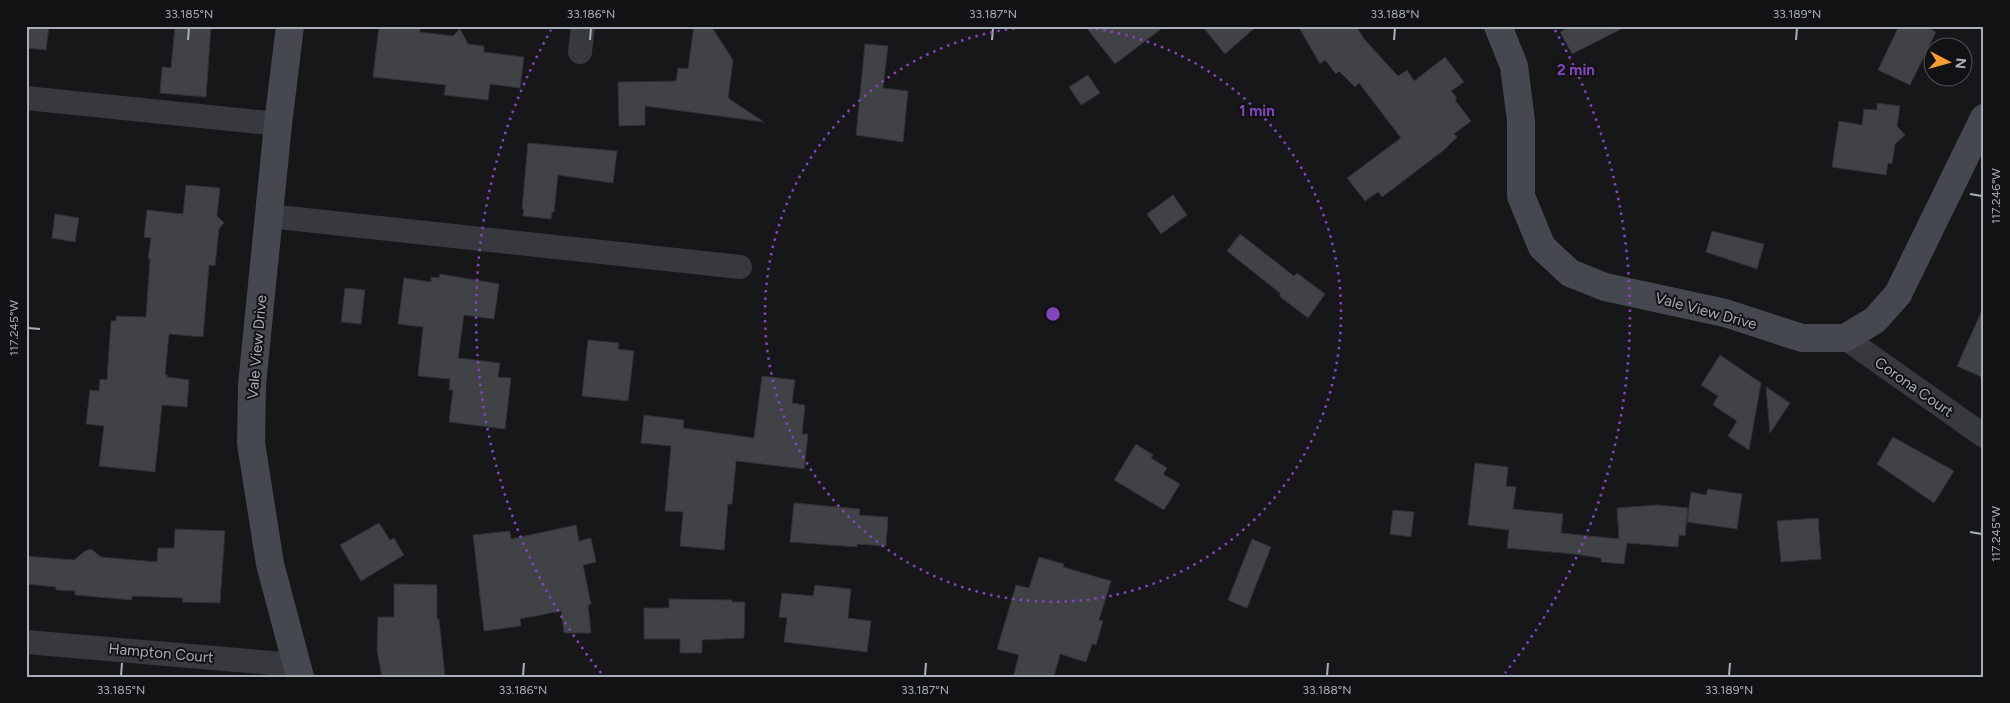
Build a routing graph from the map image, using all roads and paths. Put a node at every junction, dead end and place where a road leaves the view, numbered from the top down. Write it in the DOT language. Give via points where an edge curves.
graph roads {
  1 [pos="290,26"];
  2 [pos="582,26"];
  3 [pos="1498,26"];
  4 [pos="580,52"];
  5 [pos="26,98"];
  6 [pos="1984,118"];
  7 [pos="278,124"];
  8 [pos="269,216"];
  9 [pos="740,267"];
  10 [pos="1845,338"];
  11 [pos="1984,436"];
  12 [pos="26,642"];
  13 [pos="298,671"];
  1 -- 7 [label="street, Vale View Drive"];
  2 -- 4 [label="street"];
  3 -- 10 [label="street, Vale View Drive" via="1514,66 1522,121 1521,196 1542,247 1570,273 1605,287 1725,313 1802,338"];
  5 -- 7 [label="street"];
  6 -- 10 [label="street" via="1898,294 1875,320"];
  7 -- 8 [label="street, Vale View Drive"];
  8 -- 9 [label="street"];
  8 -- 13 [label="street, Vale View Drive" via="252,385 251,442 270,564"];
  10 -- 11 [label="street, Corona Court"];
  12 -- 13 [label="street, Hampton Court"];
}
